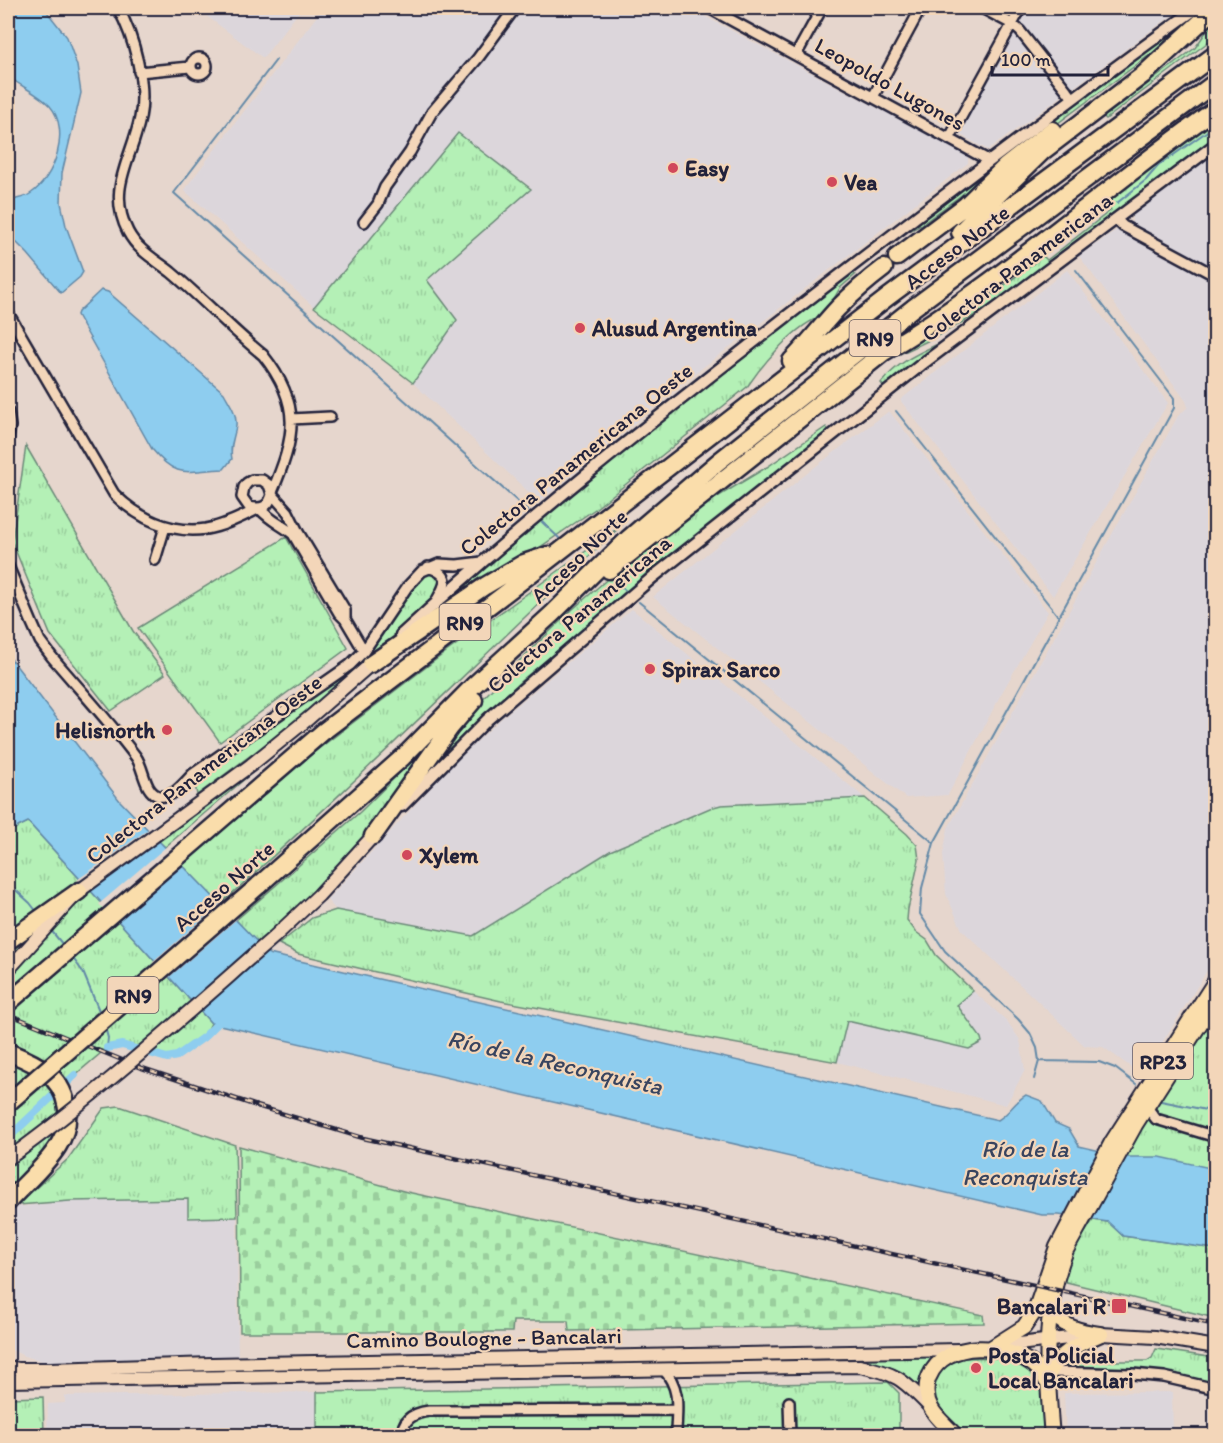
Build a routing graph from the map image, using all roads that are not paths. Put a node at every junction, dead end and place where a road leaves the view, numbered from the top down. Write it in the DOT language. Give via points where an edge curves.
graph roads {
  1 [pos="118,8"];
  2 [pos="516,8"];
  3 [pos="710,8"];
  4 [pos="822,8"];
  5 [pos="921,8"];
  6 [pos="982,8"];
  7 [pos="1021,8"];
  8 [pos="1208,9"];
  9 [pos="723,11"];
  10 [pos="1012,24"];
  11 [pos="1178,42"];
  12 [pos="1215,54"];
  13 [pos="796,55"];
  14 [pos="190,67"];
  15 [pos="139,72"];
  16 [pos="1215,82"];
  17 [pos="873,96"];
  18 [pos="1072,97"];
  19 [pos="1215,109"];
  20 [pos="949,139"];
  21 [pos="1215,144"];
  22 [pos="988,160"];
  23 [pos="1116,219"];
  24 [pos="364,222"];
  25 [pos="1215,276"];
  26 [pos="888,297"];
  27 [pos="8,313"];
  28 [pos="8,412"];
  29 [pos="330,417"];
  30 [pos="291,419"];
  31 [pos="728,422"];
  32 [pos="8,438"];
  33 [pos="279,474"];
  34 [pos="262,480"];
  35 [pos="272,493"];
  36 [pos="244,501"];
  37 [pos="259,509"];
  38 [pos="236,519"];
  39 [pos="294,521"];
  40 [pos="165,527"];
  41 [pos="285,527"];
  42 [pos="558,552"];
  43 [pos="155,560"];
  44 [pos="482,562"];
  45 [pos="8,566"];
  46 [pos="428,567"];
  47 [pos="435,604"];
  48 [pos="552,614"];
  49 [pos="345,618"];
  50 [pos="368,657"];
  51 [pos="373,836"];
  52 [pos="79,891"];
  53 [pos="8,940"];
  54 [pos="8,970"];
  55 [pos="1215,980"];
  56 [pos="1215,999"];
  57 [pos="8,1002"];
  58 [pos="8,1052"];
  59 [pos="8,1103"];
  60 [pos="1146,1106"];
  61 [pos="1215,1137"];
  62 [pos="1118,1144"];
  63 [pos="8,1159"];
  64 [pos="8,1202"];
  65 [pos="1073,1225"];
  66 [pos="1050,1311"];
  67 [pos="1101,1334"];
  68 [pos="1047,1342"];
  69 [pos="991,1347"];
  70 [pos="1215,1347"];
  71 [pos="961,1350"];
  72 [pos="8,1367"];
  73 [pos="664,1370"];
  74 [pos="1048,1376"];
  75 [pos="8,1381"];
  76 [pos="1211,1388"];
  77 [pos="789,1402"];
  78 [pos="931,1408"];
  79 [pos="676,1410"];
  80 [pos="402,1436"];
  81 [pos="676,1436"];
  82 [pos="790,1436"];
  83 [pos="956,1436"];
  84 [pos="1052,1436"];
  1 -- 15 [label="street" via="131,34"];
  2 -- 24 [label="street" via="432,111"];
  3 -- 9 [label="street, Leopoldo Lugones"];
  4 -- 13 [label="street"];
  5 -- 17 [label="street"];
  6 -- 10 [label="street"];
  7 -- 10 [label="street"];
  8 -- 11 [label="highway"];
  8 -- 18 [label="street, Colectora Panamericana Oeste"];
  9 -- 13 [label="street, Leopoldo Lugones"];
  10 -- 18 [label="street"];
  10 -- 20 [label="street"];
  11 -- 26 [label="highway" via="1143,75 1042,152 985,210"];
  11 -- 31 [label="highway" via="1116,82 1006,166 965,206 891,262 845,302 807,346"];
  12 -- 26 [label="highway, Acceso Norte / RN9"];
  13 -- 17 [label="street, Leopoldo Lugones"];
  14 -- 15 [label="street"];
  15 -- 30 [label="street" via="141,116 119,185 124,224 147,255 171,272 276,370"];
  16 -- 48 [label="highway, Acceso Norte / RN9" via="913,308 718,462 629,538"];
  17 -- 20 [label="street, Leopoldo Lugones"];
  18 -- 22 [label="street, Colectora Panamericana Oeste"];
  19 -- 48 [label="highway" via="1030,252 933,323 884,352"];
  20 -- 22 [label="street, Leopoldo Lugones"];
  21 -- 23 [label="street, Colectora Panamericana"];
  22 -- 44 [label="street, Colectora Panamericana Oeste" via="705,380"];
  23 -- 25 [label="street"];
  23 -- 51 [label="street, Colectora Panamericana" via="921,365 653,577 469,737"];
  26 -- 31 [label="highway, Acceso Norte / RN9"];
  27 -- 40 [label="street" via="114,494 141,516"];
  28 -- 32 [label="street"];
  29 -- 30 [label="street"];
  30 -- 33 [label="street" via="286,457"];
  31 -- 42 [label="highway, Acceso Norte / RN9"];
  33 -- 34 [label="street"];
  33 -- 35 [label="street"];
  34 -- 35 [label="street"];
  34 -- 36 [label="street" via="252,480 244,487"];
  35 -- 37 [label="street" via="270,501"];
  35 -- 39 [label="street"];
  36 -- 37 [label="street"];
  36 -- 38 [label="street"];
  37 -- 38 [label="street"];
  37 -- 41 [label="street"];
  38 -- 40 [label="street" via="206,529"];
  39 -- 41 [label="street"];
  39 -- 49 [label="street" via="345,610"];
  40 -- 43 [label="street"];
  41 -- 49 [label="street"];
  42 -- 50 [label="highway" via="524,562"];
  42 -- 57 [label="highway, Acceso Norte / RN9" via="324,730"];
  44 -- 46 [label="street"];
  44 -- 47 [label="street, Colectora Panamericana Oeste"];
  45 -- 50 [label="street" via="40,641 136,757 150,789 160,796 172,794 193,774"];
  46 -- 47 [label="street" via="445,578 445,587"];
  46 -- 50 [label="street" via="412,581"];
  47 -- 50 [label="street, Colectora Panamericana Oeste"];
  48 -- 51 [label="highway" via="450,728"];
  48 -- 59 [label="highway, Acceso Norte / RN9, bridge" via="403,757"];
  49 -- 50 [label="street"];
  50 -- 52 [label="main road, Colectora Panamericana Oeste" via="289,735"];
  51 -- 63 [label="main road, Colectora Panamericana, bridge" via="274,937 102,1087"];
  52 -- 53 [label="highway"];
  52 -- 54 [label="main road, Colectora Panamericana Oeste"];
  55 -- 62 [label="main road, RP23"];
  56 -- 60 [label="main road, RP23"];
  58 -- 64 [label="highway" via="37,1065 56,1082 64,1097 67,1123 58,1146"];
  60 -- 61 [label="street" via="1156,1119"];
  60 -- 62 [label="main road, RP23"];
  62 -- 65 [label="main road, RP23"];
  65 -- 66 [label="main road, RP23"];
  65 -- 69 [label="main road, RP23" via="1051,1261 1035,1311 1024,1327"];
  66 -- 67 [label="main road" via="1070,1328"];
  66 -- 68 [label="main road, RP23"];
  67 -- 68 [label="main road"];
  67 -- 70 [label="main road" via="1155,1337"];
  67 -- 74 [label="main road" via="1069,1349"];
  68 -- 69 [label="main road"];
  68 -- 74 [label="main road, RP23"];
  69 -- 71 [label="main road, RP23"];
  69 -- 74 [label="main road" via="1029,1362"];
  71 -- 72 [label="main road, Camino Boulogne - Bancalari" via="50,1370"];
  71 -- 78 [label="main road, RP23" via="932,1369 926,1383"];
  73 -- 75 [label="main road, Camino Boulogne - Bancalari"];
  73 -- 78 [label="main road, Camino Boulogne - Bancalari" via="859,1366 893,1374"];
  73 -- 79 [label="street" via="674,1382"];
  74 -- 76 [label="street" via="1133,1374"];
  74 -- 84 [label="main road, RP23"];
  77 -- 82 [label="street"];
  78 -- 83 [label="main road"];
  79 -- 80 [label="street" via="429,1411 407,1420"];
  79 -- 81 [label="street"];
}
